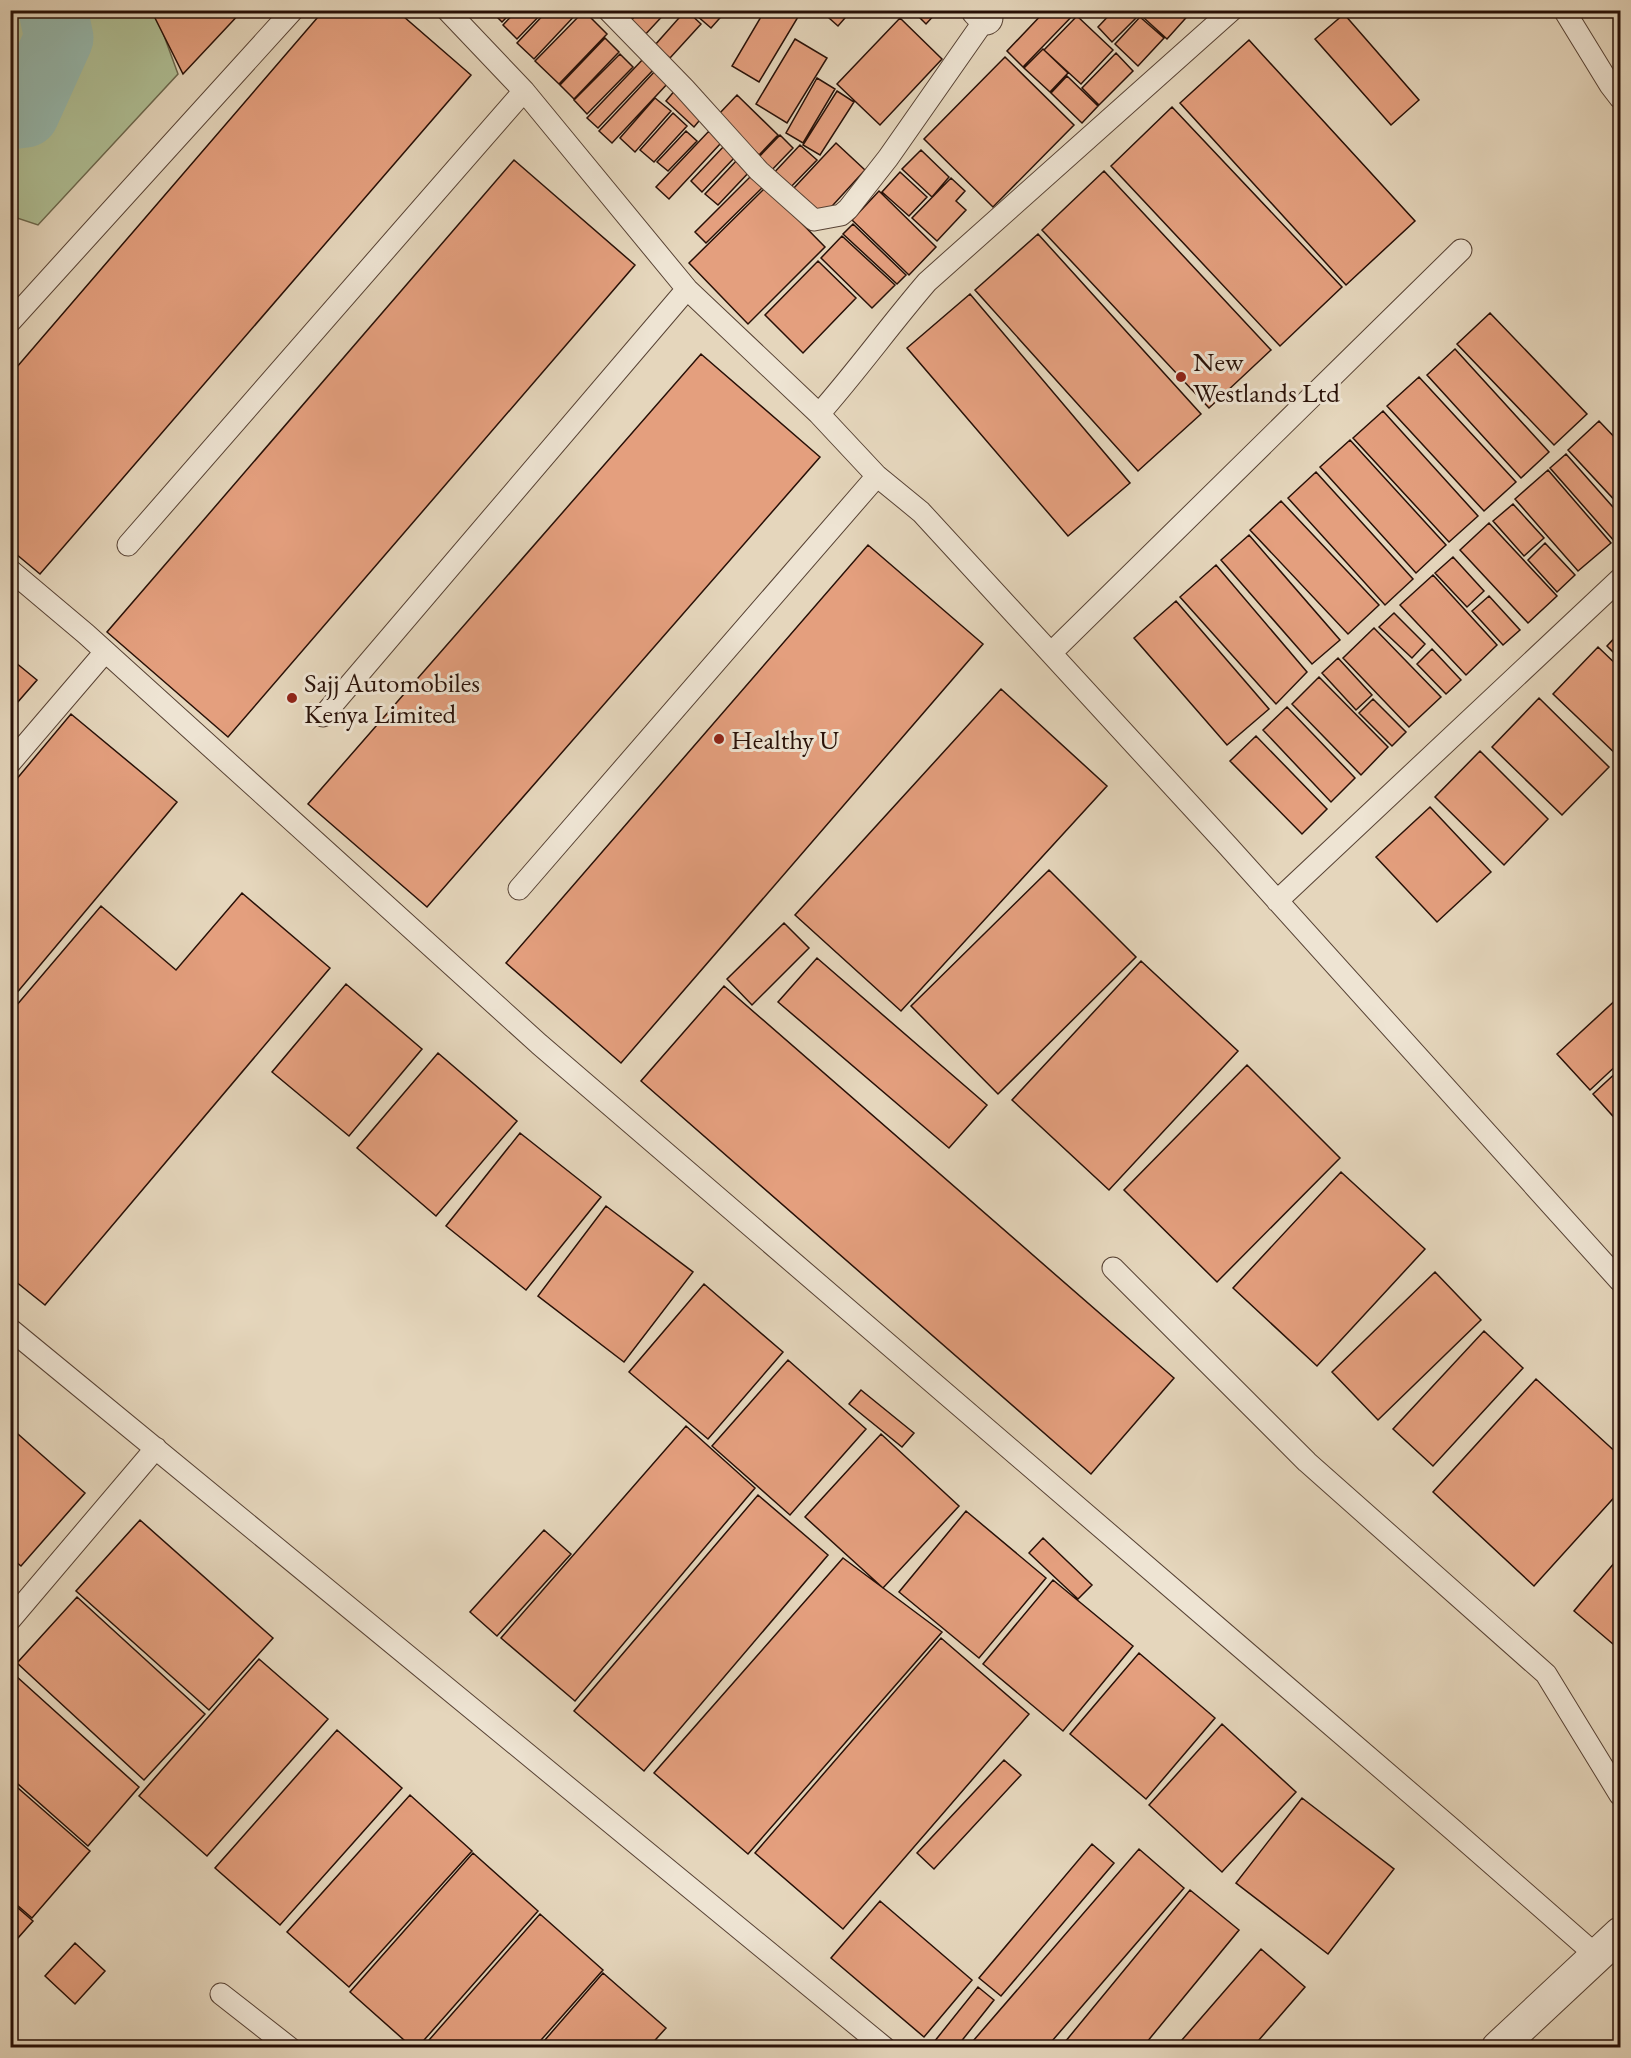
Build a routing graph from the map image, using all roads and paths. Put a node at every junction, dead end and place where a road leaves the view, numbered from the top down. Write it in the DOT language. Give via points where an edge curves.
graph roads {
  1 [pos="293,10"];
  2 [pos="447,10"];
  3 [pos="608,10"];
  4 [pos="1232,10"];
  5 [pos="1563,10"];
  6 [pos="986,13"];
  7 [pos="524,91"];
  8 [pos="1620,98"];
  9 [pos="1461,250"];
  10 [pos="687,289"];
  11 [pos="10,322"];
  12 [pos="819,414"];
  13 [pos="878,476"];
  14 [pos="128,545"];
  15 [pos="10,570"];
  16 [pos="1620,579"];
  17 [pos="105,652"];
  18 [pos="1051,653"];
  19 [pos="323,716"];
  20 [pos="10,763"];
  21 [pos="519,890"];
  22 [pos="1277,901"];
  23 [pos="1113,1268"];
  24 [pos="1620,1281"];
  25 [pos="10,1329"];
  26 [pos="156,1448"];
  27 [pos="10,1620"];
  28 [pos="1620,1795"];
  29 [pos="1620,1934"];
  30 [pos="1597,1956"];
  31 [pos="221,1994"];
  32 [pos="290,2048"];
  33 [pos="885,2048"];
  34 [pos="1498,2048"];
  1 -- 11 [label="lane"];
  2 -- 7 [label="lane"];
  3 -- 6 [label="lane" via="759,171 814,219 841,215 848,209 888,158"];
  4 -- 12 [label="lane" via="927,282"];
  5 -- 8 [label="lane"];
  7 -- 10 [label="lane"];
  7 -- 14 [label="lane"];
  9 -- 18 [label="lane"];
  10 -- 12 [label="lane"];
  10 -- 19 [label="lane"];
  12 -- 13 [label="lane"];
  13 -- 18 [label="lane" via="921,512"];
  13 -- 21 [label="lane"];
  15 -- 17 [label="lane"];
  16 -- 22 [label="lane"];
  17 -- 20 [label="lane"];
  17 -- 30 [label="lane" via="548,1051"];
  18 -- 22 [label="lane"];
  22 -- 24 [label="lane"];
  23 -- 28 [label="lane" via="1307,1462 1546,1674"];
  25 -- 26 [label="lane"];
  26 -- 27 [label="lane"];
  26 -- 33 [label="lane"];
  29 -- 30 [label="street"];
  30 -- 34 [label="street"];
  31 -- 32 [label="lane"];
}
